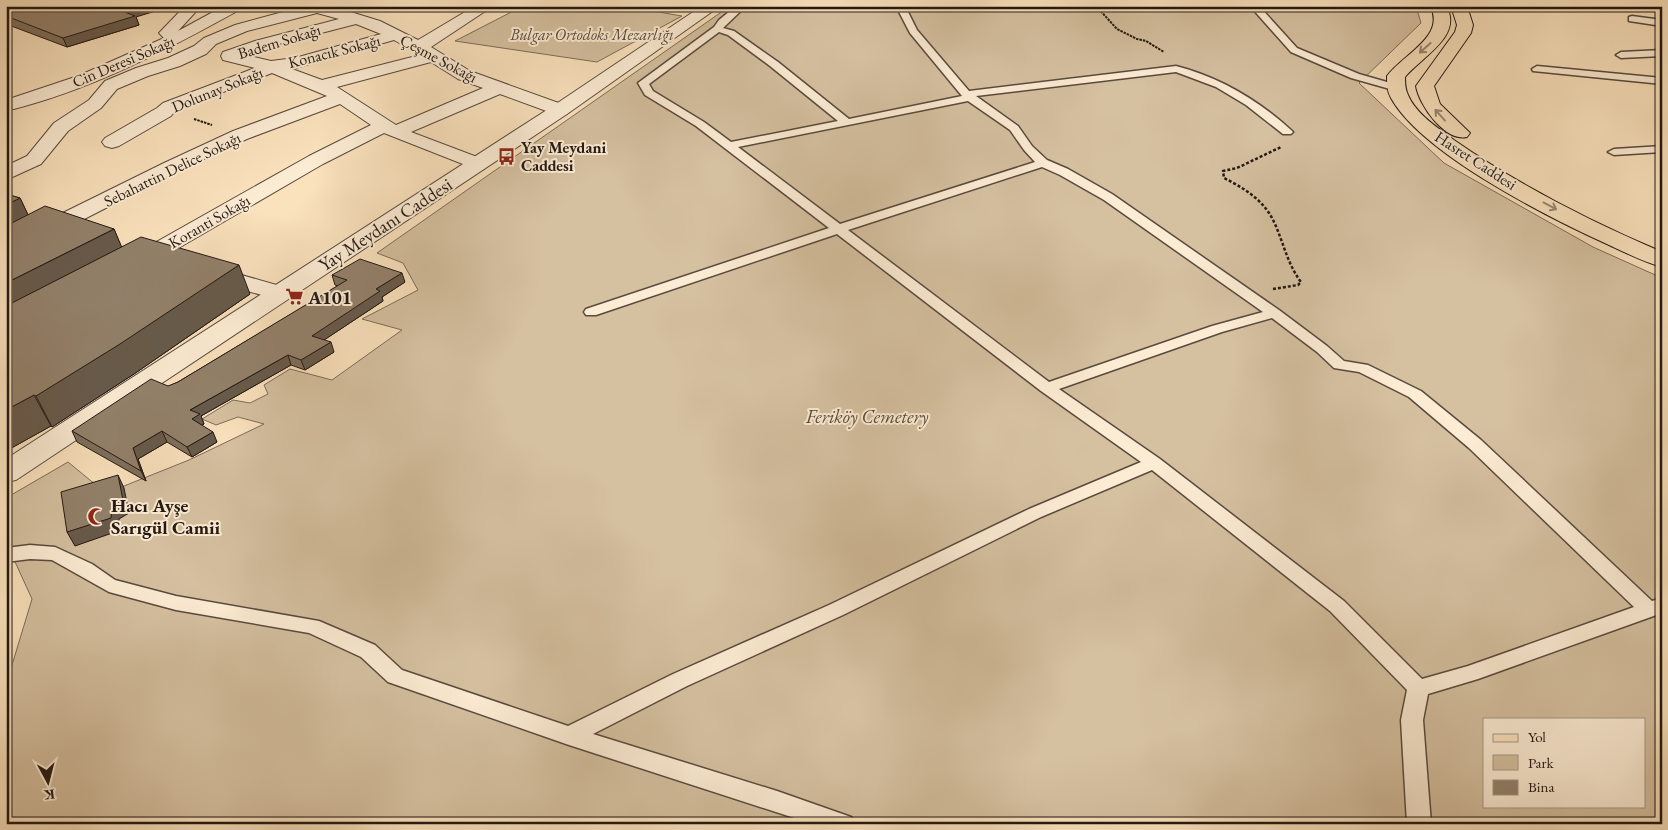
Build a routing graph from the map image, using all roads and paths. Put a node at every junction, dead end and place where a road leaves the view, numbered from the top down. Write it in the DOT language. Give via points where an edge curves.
graph roads {
  1 [pos="194,6"];
  2 [pos="236,6"];
  3 [pos="486,6"];
  4 [pos="713,6"];
  5 [pos="742,6"];
  6 [pos="900,6"];
  7 [pos="1096,6"];
  8 [pos="1254,6"];
  9 [pos="1438,6"];
  10 [pos="1459,6"];
  11 [pos="1650,6"];
  12 [pos="321,7"];
  13 [pos="1662,12"];
  14 [pos="358,19"];
  15 [pos="1632,19"];
  16 [pos="1662,23"];
  17 [pos="718,29"];
  18 [pos="395,35"];
  19 [pos="181,36"];
  20 [pos="210,42"];
  21 [pos="426,52"];
  22 [pos="1662,52"];
  23 [pos="1621,55"];
  24 [pos="272,67"];
  25 [pos="1537,69"];
  26 [pos="1184,70"];
  27 [pos="84,80"];
  28 [pos="1662,81"];
  29 [pos="111,85"];
  30 [pos="322,86"];
  31 [pos="499,88"];
  32 [pos="1397,88"];
  33 [pos="1425,91"];
  34 [pos="968,95"];
  35 [pos="342,97"];
  36 [pos="6,106"];
  37 [pos="560,110"];
  38 [pos="189,118"];
  39 [pos="847,123"];
  40 [pos="391,128"];
  41 [pos="222,129"];
  42 [pos="1287,132"];
  43 [pos="112,142"];
  44 [pos="728,146"];
  45 [pos="175,148"];
  46 [pos="1662,149"];
  47 [pos="1614,152"];
  48 [pos="1043,163"];
  49 [pos="478,164"];
  50 [pos="6,174"];
  51 [pos="32,217"];
  52 [pos="58,225"];
  53 [pos="838,229"];
  54 [pos="86,234"];
  55 [pos="123,246"];
  56 [pos="1662,246"];
  57 [pos="6,250"];
  58 [pos="150,255"];
  59 [pos="1662,260"];
  60 [pos="116,273"];
  61 [pos="280,293"];
  62 [pos="1248,294"];
  63 [pos="591,312"];
  64 [pos="1274,313"];
  65 [pos="1047,388"];
  66 [pos="1154,463"];
  67 [pos="6,473"];
  68 [pos="6,555"];
  69 [pos="1655,607"];
  70 [pos="1418,688"];
  71 [pos="569,736"];
  72 [pos="843,824"];
  73 [pos="1419,824"];
  1 -- 19 [label="street" via="166,33"];
  2 -- 19 [label="street, Cin Deresi Sokağı"];
  3 -- 21 [label="street"];
  4 -- 37 [label="street, Yay Meydanı Caddesi"];
  5 -- 17 [label="lane"];
  6 -- 34 [label="lane" via="913,31"];
  7 -- 26 [label="path" via="1117,29 1146,41"];
  8 -- 32 [label="lane" via="1294,50 1356,76"];
  9 -- 32 [label="main road, one-way" via="1444,22 1440,31 1400,70 1396,76"];
  10 -- 33 [label="main road" via="1464,33 1427,81"];
  11 -- 13 [label="lane"];
  12 -- 14 [label="street, Çeşme Sokağı"];
  12 -- 20 [label="street" via="242,28"];
  14 -- 18 [label="street, Çeşme Sokağı"];
  14 -- 24 [label="street, Badem Sokağı" via="261,44 228,56"];
  15 -- 16 [label="lane"];
  17 -- 39 [label="lane" via="731,33 774,64"];
  17 -- 44 [label="lane" via="643,82 649,93 700,124"];
  18 -- 21 [label="street, Çeşme Sokağı"];
  18 -- 24 [label="street, Konacık Sokağı"];
  19 -- 20 [label="street"];
  19 -- 27 [label="street, Cin Deresi Sokağı"];
  20 -- 29 [label="street" via="174,62"];
  21 -- 30 [label="street"];
  21 -- 31 [label="street, Çeşme Sokağı" via="464,75"];
  22 -- 23 [label="lane"];
  24 -- 30 [label="street"];
  24 -- 43 [label="street, Dolunay Sokağı" via="169,107"];
  25 -- 28 [label="lane"];
  26 -- 34 [label="lane" via="1165,69"];
  26 -- 42 [label="lane" via="1206,78 1242,99"];
  27 -- 29 [label="street"];
  27 -- 36 [label="street, Cin Deresi Sokağı"];
  29 -- 50 [label="street" via="95,104 62,127 34,160"];
  30 -- 35 [label="street"];
  30 -- 41 [label="street"];
  31 -- 37 [label="street, Çeşme Sokağı"];
  31 -- 40 [label="street, Koranti Sokağı"];
  32 -- 33 [label="main road"];
  32 -- 59 [label="main road, Hasret Caddesi, one-way" via="1400,98 1417,118 1460,153 1530,196"];
  56 -- 33 [label="main road, Hasret Caddesi, one-way" via="1540,185 1479,148 1437,112"];
  34 -- 39 [label="lane" via="947,103"];
  34 -- 48 [label="lane" via="1014,128"];
  35 -- 40 [label="street"];
  35 -- 52 [label="street, Sebahattin Delice Sokağı" via="240,135"];
  37 -- 49 [label="street, Yay Meydanı Caddesi"];
  38 -- 41 [label="path"];
  39 -- 44 [label="lane"];
  40 -- 49 [label="street"];
  40 -- 58 [label="street, Koranti Sokağı" via="316,160"];
  41 -- 45 [label="street"];
  42 -- 62 [label="path" via="1290,144 1223,172 1224,178 1237,184 1267,209 1291,270 1301,282"];
  44 -- 53 [label="lane"];
  46 -- 47 [label="lane"];
  48 -- 53 [label="lane"];
  48 -- 62 [label="lane" via="1108,197"];
  49 -- 61 [label="street, Yay Meydanı Caddesi"];
  51 -- 52 [label="street"];
  52 -- 54 [label="street"];
  52 -- 57 [label="street, Sebahattin Delice Sokağı"];
  53 -- 63 [label="lane"];
  53 -- 65 [label="lane"];
  55 -- 58 [label="street"];
  58 -- 60 [label="street, Koranti Sokağı"];
  58 -- 61 [label="street"];
  61 -- 67 [label="street, Yay Meydanı Caddesi"];
  62 -- 64 [label="lane"];
  64 -- 65 [label="lane" via="1217,328"];
  64 -- 69 [label="lane" via="1339,365 1363,368 1415,394"];
  65 -- 66 [label="lane"];
  66 -- 70 [label="lane" via="1338,606"];
  66 -- 71 [label="lane" via="1035,513 836,610 680,680"];
  68 -- 71 [label="lane" via="30,552 55,554 109,585 176,603 312,626 368,651 396,676"];
  69 -- 70 [label="lane" via="1471,673"];
  70 -- 73 [label="lane" via="1412,720"];
  71 -- 72 [label="lane"];
}
